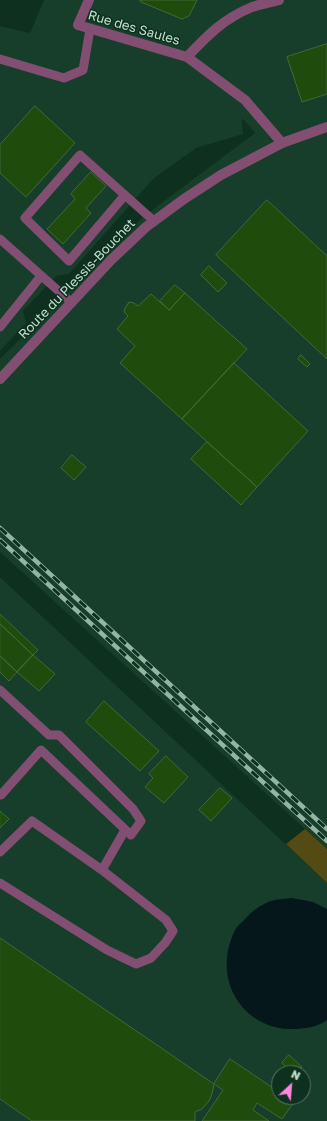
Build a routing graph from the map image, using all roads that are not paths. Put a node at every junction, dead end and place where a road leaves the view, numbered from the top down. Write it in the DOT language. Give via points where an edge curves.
graph roads {
  1 [pos="89,0"];
  2 [pos="279,0"];
  3 [pos="90,29"];
  4 [pos="187,57"];
  5 [pos="0,59"];
  6 [pos="327,127"];
  7 [pos="282,143"];
  8 [pos="125,196"];
  9 [pos="154,221"];
  10 [pos="0,239"];
  11 [pos="41,276"];
  12 [pos="72,302"];
  13 [pos="0,327"];
  14 [pos="0,379"];
  15 [pos="0,690"];
  16 [pos="0,794"];
  17 [pos="125,830"];
  18 [pos="0,852"];
  19 [pos="102,870"];
  20 [pos="0,883"];
  1 -- 3 [label="street, Rue des Saules" via="78,25"];
  2 -- 4 [label="street, Rue des Saules" via="232,17 214,30"];
  3 -- 4 [label="street, Rue des Saules"];
  3 -- 5 [label="lane" via="83,70 64,78"];
  4 -- 7 [label="street, Rue des Saules" via="244,100"];
  6 -- 7 [label="street, Route du Plessis-Bouchet"];
  7 -- 9 [label="street, Route du Plessis-Bouchet" via="221,175"];
  8 -- 8 [label="lane" via="80,155 25,218 69,261"];
  8 -- 9 [label="lane"];
  9 -- 12 [label="street, Route du Plessis-Bouchet" via="111,260"];
  10 -- 11 [label="lane"];
  11 -- 12 [label="lane"];
  11 -- 13 [label="lane"];
  12 -- 14 [label="street, Route du Plessis-Bouchet"];
  15 -- 17 [label="lane" via="49,735 59,736 133,809 141,821 131,835"];
  16 -- 17 [label="lane" via="40,750"];
  17 -- 19 [label="lane"];
  18 -- 19 [label="lane" via="32,821"];
  19 -- 20 [label="lane" via="166,920 173,931 151,958 136,964 107,950"];
}
